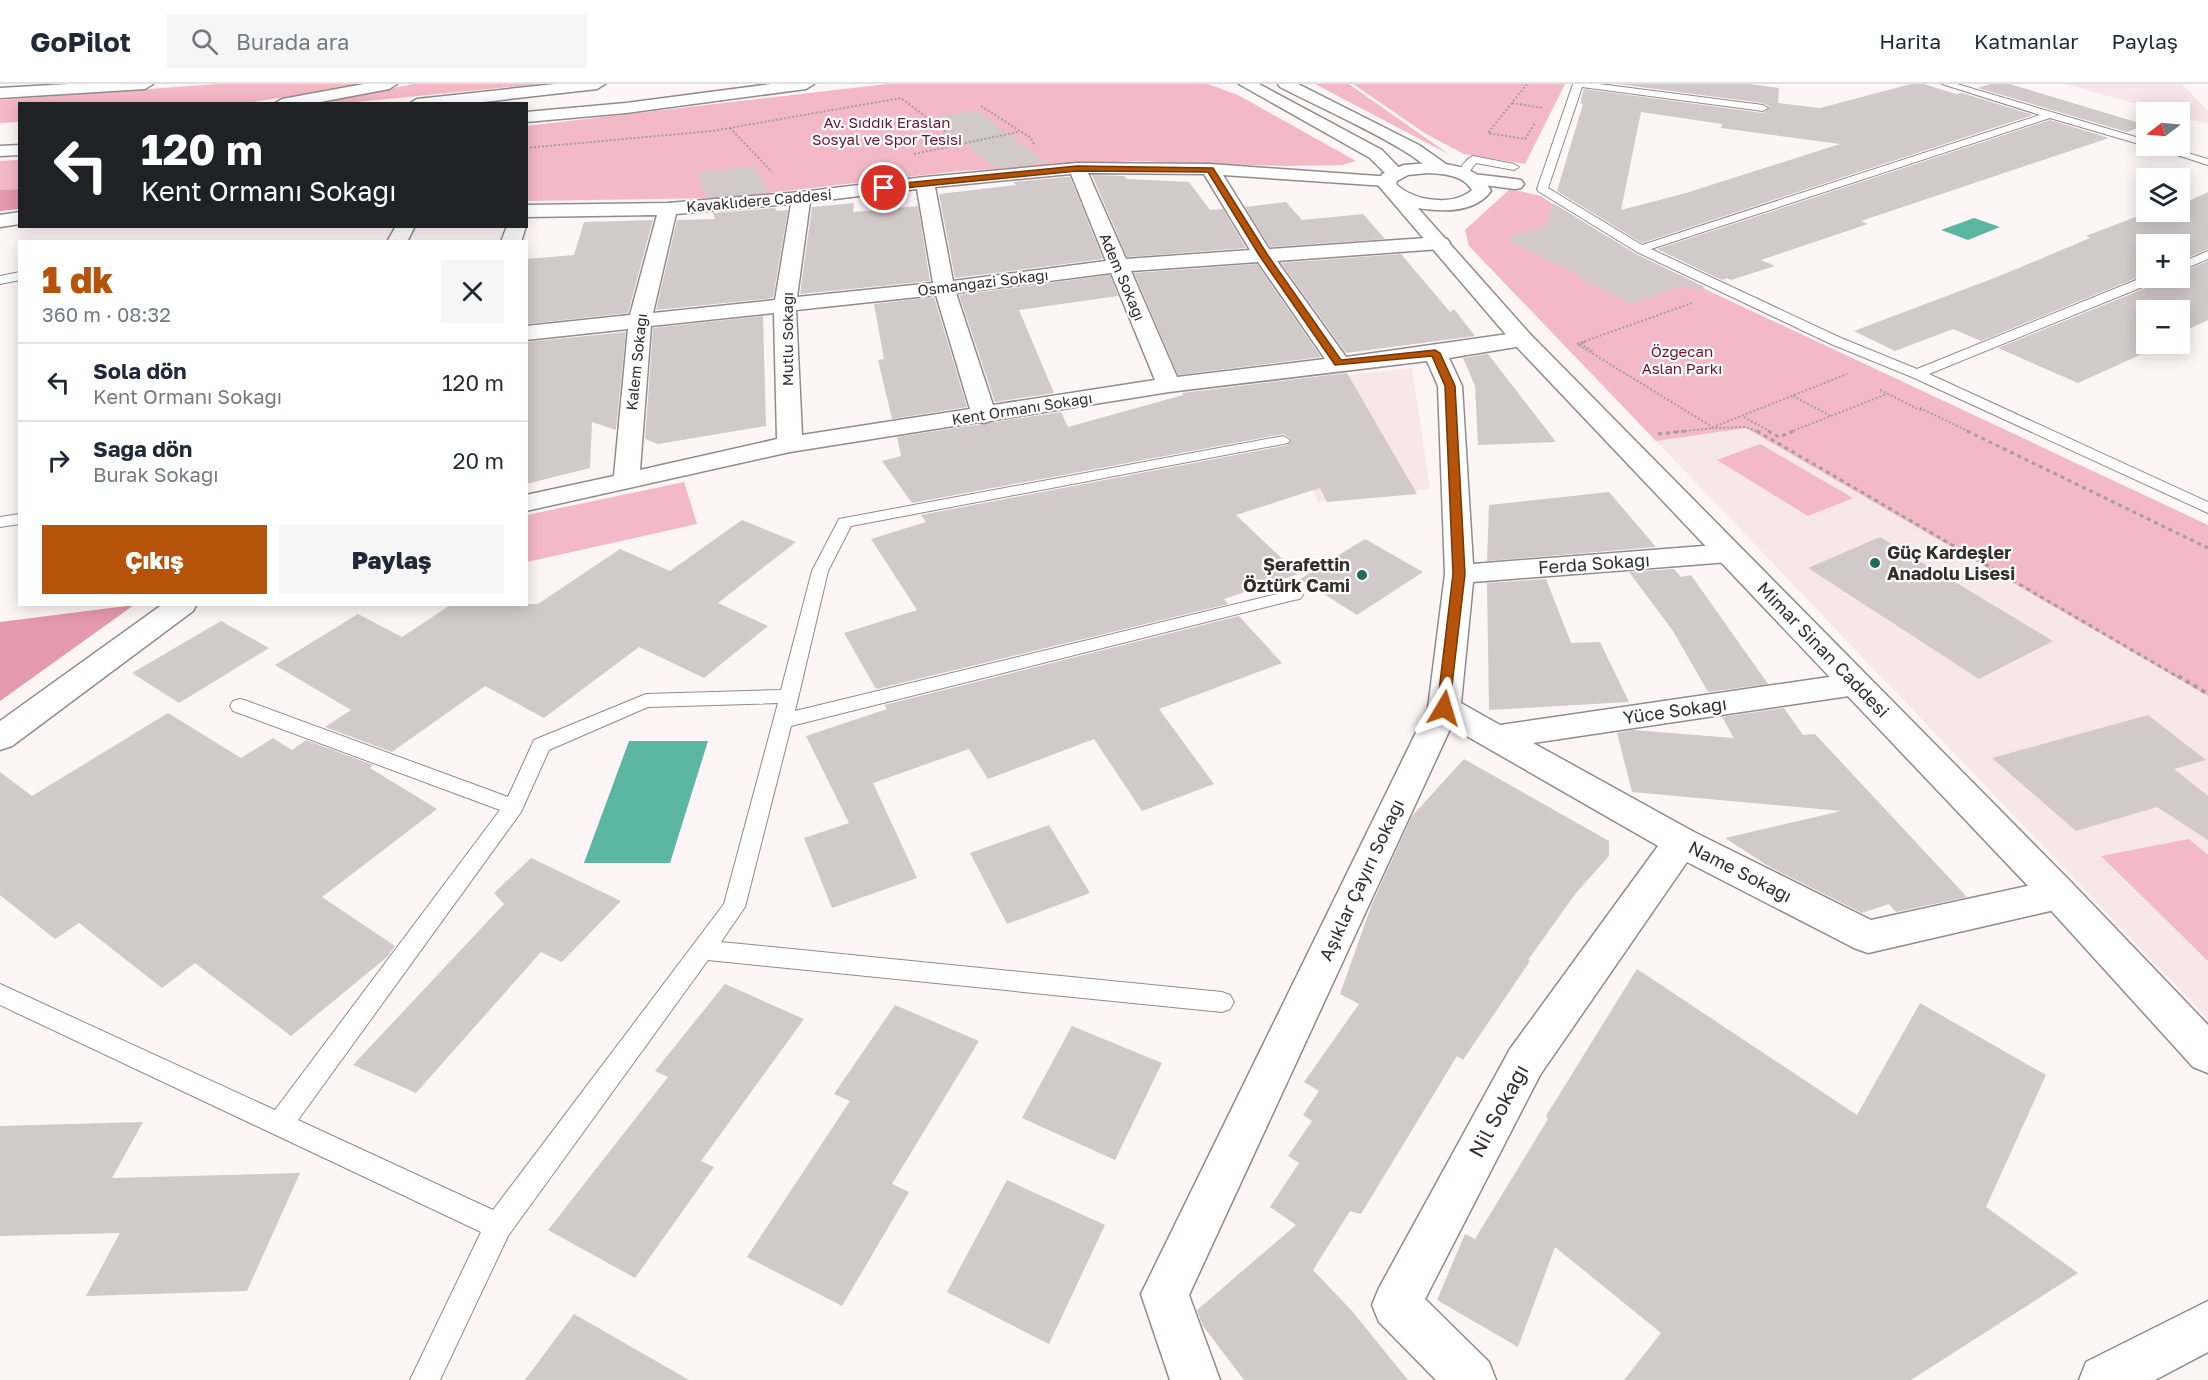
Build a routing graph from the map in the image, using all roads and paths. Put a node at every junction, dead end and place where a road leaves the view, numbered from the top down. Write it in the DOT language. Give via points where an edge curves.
graph roads {
  1 [pos="145,84"];
  2 [pos="389,84"];
  3 [pos="597,84"];
  4 [pos="697,84"];
  5 [pos="806,84"];
  6 [pos="1247,84"];
  7 [pos="1527,84"];
  8 [pos="1578,84"];
  9 [pos="1947,84"];
  10 [pos="1288,85"];
  11 [pos="0,93"];
  12 [pos="1548,100"];
  13 [pos="293,102"];
  14 [pos="435,102"];
  15 [pos="1512,103"];
  16 [pos="528,106"];
  17 [pos="1763,108"];
  18 [pos="2048,115"];
  19 [pos="528,117"];
  20 [pos="1537,118"];
  21 [pos="730,128"];
  22 [pos="1019,132"];
  23 [pos="2136,140"];
  24 [pos="962,144"];
  25 [pos="528,148"];
  26 [pos="18,150"];
  27 [pos="2197,150"];
  28 [pos="0,151"];
  29 [pos="2190,154"];
  30 [pos="906,156"];
  31 [pos="2190,156"];
  32 [pos="2208,162"];
  33 [pos="1077,168"];
  34 [pos="1210,169"];
  35 [pos="1444,169"];
  36 [pos="775,174"];
  37 [pos="925,182"];
  38 [pos="1526,182"];
  39 [pos="1392,183"];
  40 [pos="1471,183"];
  41 [pos="801,198"];
  42 [pos="668,209"];
  43 [pos="528,211"];
  44 [pos="18,218"];
  45 [pos="0,221"];
  46 [pos="1440,243"];
  47 [pos="1641,249"];
  48 [pos="1263,255"];
  49 [pos="2208,255"];
  50 [pos="2190,263"];
  51 [pos="1117,266"];
  52 [pos="18,276"];
  53 [pos="0,280"];
  54 [pos="2136,285"];
  55 [pos="944,288"];
  56 [pos="1700,302"];
  57 [pos="785,306"];
  58 [pos="640,320"];
  59 [pos="528,333"];
  60 [pos="1522,339"];
  61 [pos="1435,353"];
  62 [pos="1338,363"];
  63 [pos="1838,368"];
  64 [pos="1848,374"];
  65 [pos="1917,374"];
  66 [pos="1857,379"];
  67 [pos="1169,385"];
  68 [pos="1887,394"];
  69 [pos="1793,396"];
  70 [pos="984,416"];
  71 [pos="1743,416"];
  72 [pos="1832,416"];
  73 [pos="1715,427"];
  74 [pos="1618,439"];
  75 [pos="1283,440"];
  76 [pos="790,444"];
  77 [pos="626,482"];
  78 [pos="528,503"];
  79 [pos="2208,508"];
  80 [pos="18,519"];
  81 [pos="0,522"];
  82 [pos="2208,550"];
  83 [pos="1729,553"];
  84 [pos="1459,574"];
  85 [pos="1294,595"];
  86 [pos="180,606"];
  87 [pos="1856,684"];
  88 [pos="2208,694"];
  89 [pos="789,696"];
  90 [pos="240,706"];
  91 [pos="1444,708"];
  92 [pos="782,721"];
  93 [pos="1495,737"];
  94 [pos="0,738"];
  95 [pos="514,807"];
  96 [pos="1681,842"];
  97 [pos="2059,894"];
  98 [pos="702,950"];
  99 [pos="0,994"];
  100 [pos="1222,1002"];
  101 [pos="2208,1054"];
  102 [pos="280,1124"];
  103 [pos="498,1226"];
  104 [pos="2208,1325"];
  105 [pos="425,1380"];
  106 [pos="1195,1380"];
  107 [pos="1471,1380"];
  108 [pos="2104,1380"];
  1 -- 11 [label="main road"];
  2 -- 13 [label="main road"];
  3 -- 14 [label="main road"];
  4 -- 16 [label="main road"];
  5 -- 19 [label="main road"];
  6 -- 39 [label="main road, Mimar Sinan Caddesi" via="1376,154"];
  7 -- 15 [label="path"];
  8 -- 17 [label="lane"];
  8 -- 38 [label="lane"];
  9 -- 18 [label="lane"];
  10 -- 35 [label="main road"];
  12 -- 15 [label="path" via="1543,108"];
  15 -- 20 [label="path" via="1488,133 1525,139"];
  18 -- 23 [label="lane"];
  18 -- 47 [label="lane"];
  21 -- 24 [label="path" via="901,98"];
  21 -- 25 [label="path"];
  21 -- 36 [label="path"];
  22 -- 24 [label="path"];
  24 -- 30 [label="path"];
  26 -- 28 [label="main road"];
  27 -- 29 [label="lane"];
  31 -- 32 [label="lane"];
  33 -- 34 [label="main road, Kavaklıdere Caddesi"];
  33 -- 37 [label="main road, Kavaklıdere Caddesi"];
  33 -- 51 [label="main road, Adem Sokağı"];
  34 -- 39 [label="main road, Kavaklıdere Caddesi"];
  34 -- 48 [label="main road"];
  35 -- 39 [label="main road" via="1416,168"];
  35 -- 40 [label="main road"];
  37 -- 41 [label="main road, Kavaklıdere Caddesi"];
  37 -- 55 [label="main road"];
  38 -- 40 [label="main road"];
  38 -- 47 [label="lane"];
  39 -- 40 [label="main road" via="1419,202 1440,205 1460,204"];
  39 -- 46 [label="main road, Mimar Sinan Caddesi"];
  40 -- 46 [label="main road"];
  41 -- 42 [label="main road, Kavaklıdere Caddesi"];
  41 -- 57 [label="main road, Mutlu Sokağı"];
  42 -- 43 [label="main road, Kavaklıdere Caddesi"];
  42 -- 58 [label="main road, Kalem Sokağı"];
  44 -- 45 [label="main road"];
  46 -- 48 [label="main road, Osmangazi Sokağı"];
  46 -- 60 [label="main road, Mimar Sinan Caddesi"];
  47 -- 65 [label="lane" via="1836,341"];
  48 -- 51 [label="main road, Osmangazi Sokağı"];
  48 -- 62 [label="main road"];
  49 -- 50 [label="lane"];
  51 -- 55 [label="main road, Osmangazi Sokağı"];
  51 -- 67 [label="main road, Adem Sokağı"];
  52 -- 53 [label="lane"];
  54 -- 65 [label="lane"];
  55 -- 57 [label="main road, Osmangazi Sokağı"];
  55 -- 70 [label="main road"];
  56 -- 73 [label="path" via="1577,344"];
  57 -- 58 [label="main road, Osmangazi Sokağı"];
  57 -- 76 [label="main road, Mutlu Sokağı"];
  58 -- 59 [label="main road, Osmangazi Sokağı"];
  58 -- 77 [label="main road, Kalem Sokağı"];
  60 -- 61 [label="main road, Kent Ormanı Sokağı"];
  60 -- 74 [label="main road, Mimar Sinan Caddesi"];
  61 -- 62 [label="main road, Kent Ormanı Sokağı"];
  61 -- 84 [label="main road, Aşıklar Çayırı Sokağı" via="1450,386"];
  62 -- 67 [label="main road, Kent Ormanı Sokağı"];
  63 -- 64 [label="path"];
  64 -- 66 [label="path"];
  64 -- 69 [label="path"];
  65 -- 79 [label="lane"];
  67 -- 70 [label="main road, Kent Ormanı Sokağı"];
  68 -- 72 [label="path"];
  68 -- 82 [label="path"];
  68 -- 82 [label="path" via="1878,388"];
  69 -- 71 [label="path"];
  69 -- 72 [label="path"];
  70 -- 76 [label="main road, Kent Ormanı Sokağı"];
  71 -- 72 [label="path" via="1779,438"];
  71 -- 73 [label="path"];
  73 -- 74 [label="path"];
  73 -- 88 [label="path" via="1747,426 1755,430"];
  74 -- 83 [label="main road, Mimar Sinan Caddesi"];
  75 -- 89 [label="lane" via="845,522 820,572"];
  76 -- 77 [label="main road, Kent Ormanı Sokağı"];
  77 -- 78 [label="main road, Kent Ormanı Sokağı"];
  80 -- 81 [label="lane"];
  83 -- 84 [label="main road, Ferda Sokağı"];
  83 -- 87 [label="main road, Mimar Sinan Caddesi"];
  84 -- 91 [label="main road, Aşıklar Çayırı Sokağı"];
  85 -- 92 [label="lane"];
  86 -- 94 [label="main road"];
  87 -- 93 [label="main road, Yüce Sokağı"];
  87 -- 97 [label="main road, Mimar Sinan Caddesi"];
  89 -- 92 [label="lane"];
  89 -- 95 [label="lane" via="646,701 541,745"];
  90 -- 95 [label="lane"];
  91 -- 93 [label="main road, Name Sokağı"];
  91 -- 106 [label="main road, Aşıklar Çayırı Sokağı" via="1165,1294"];
  92 -- 98 [label="lane" via="734,907"];
  93 -- 96 [label="main road, Name Sokağı"];
  95 -- 102 [label="lane"];
  96 -- 97 [label="main road, Name Sokağı" via="1868,937"];
  96 -- 107 [label="main road, Nil Sokağı" via="1525,1062 1396,1305"];
  97 -- 101 [label="main road, Mimar Sinan Caddesi"];
  98 -- 100 [label="lane"];
  98 -- 103 [label="lane"];
  99 -- 102 [label="lane"];
  102 -- 103 [label="lane"];
  103 -- 105 [label="lane"];
  104 -- 108 [label="main road"];
}
